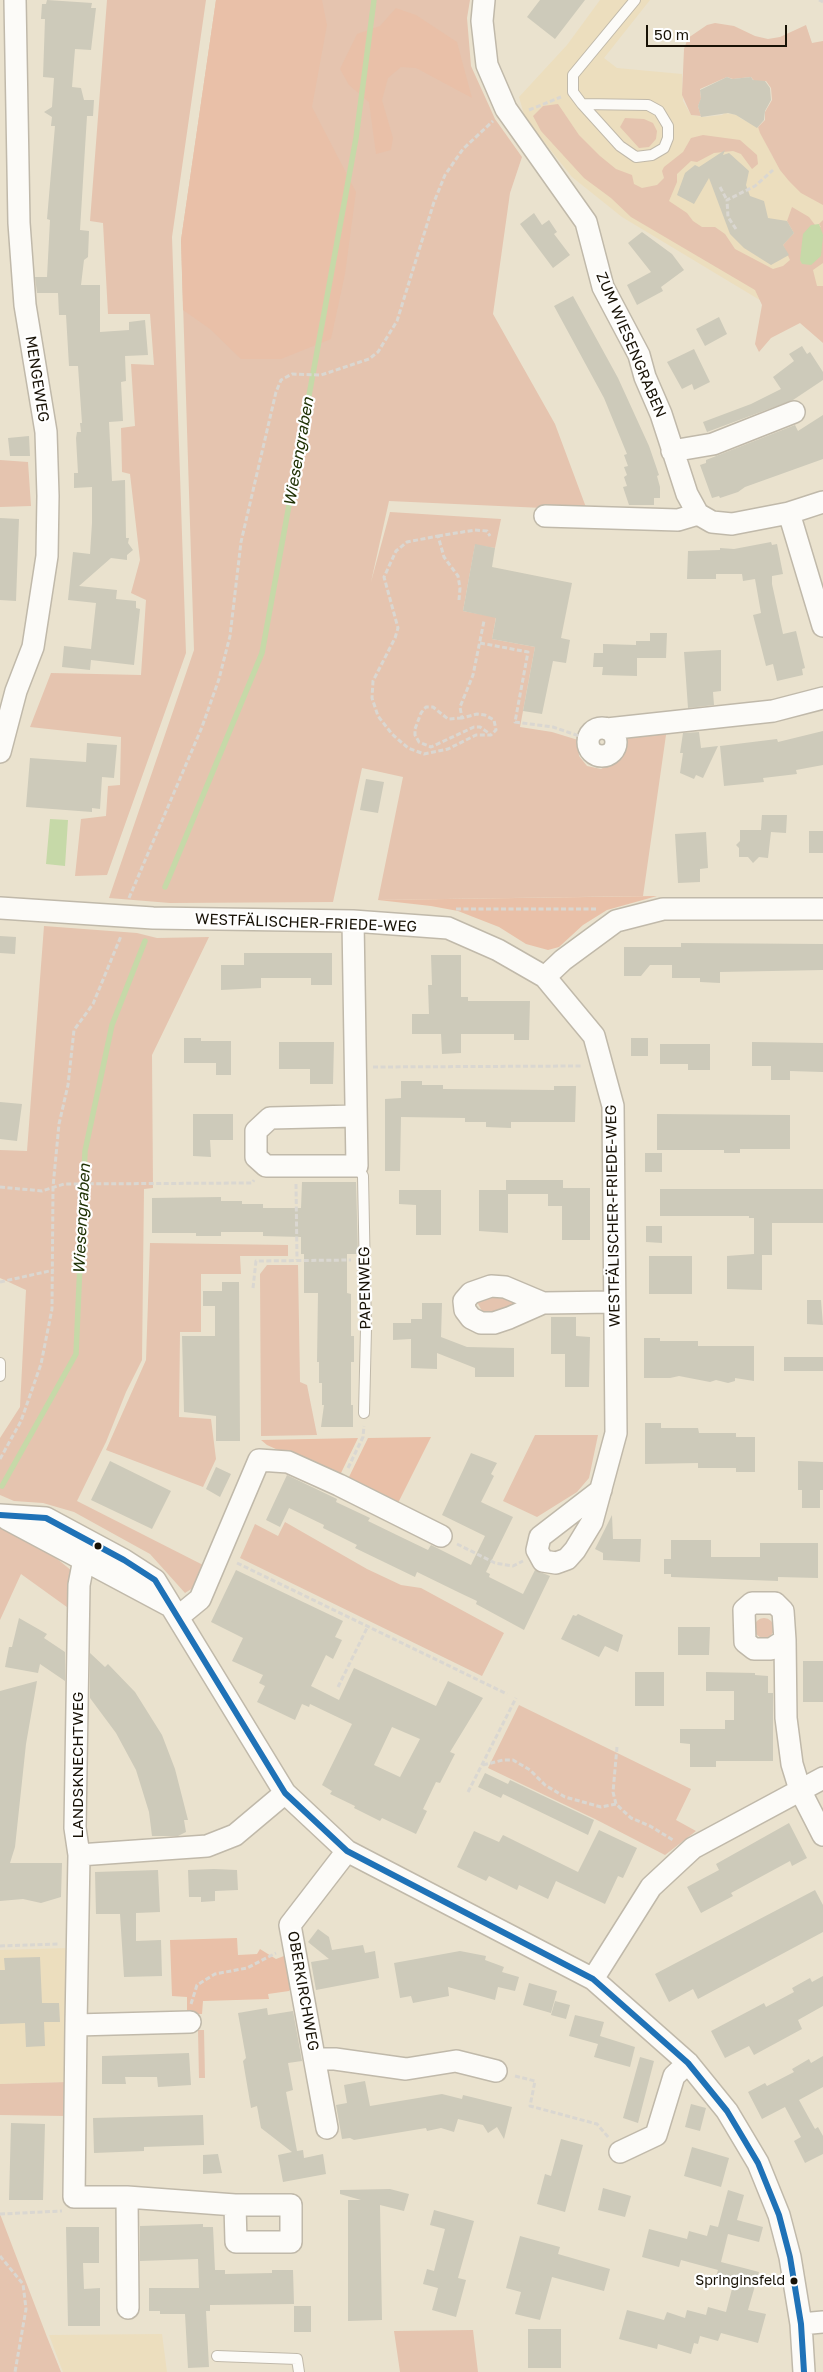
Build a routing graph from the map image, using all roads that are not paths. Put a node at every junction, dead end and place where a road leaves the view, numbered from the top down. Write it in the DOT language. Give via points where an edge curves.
graph roads {
  1 [pos="15,0"];
  2 [pos="484,0"];
  3 [pos="635,0"];
  4 [pos="582,104"];
  5 [pos="8,142"];
  6 [pos="794,412"];
  7 [pos="672,451"];
  8 [pos="823,502"];
  9 [pos="789,513"];
  10 [pos="698,514"];
  11 [pos="545,516"];
  12 [pos="823,626"];
  13 [pos="8,690"];
  14 [pos="823,698"];
  15 [pos="588,739"];
  16 [pos="0,752"];
  17 [pos="0,908"];
  18 [pos="823,909"];
  19 [pos="354,921"];
  20 [pos="545,978"];
  21 [pos="355,1116"];
  22 [pos="356,1166"];
  23 [pos="614,1302"];
  24 [pos="543,1303"];
  25 [pos="0,1363"];
  26 [pos="0,1376"];
  27 [pos="364,1413"];
  28 [pos="600,1490"];
  29 [pos="0,1515"];
  30 [pos="441,1536"];
  31 [pos="87,1551"];
  32 [pos="174,1612"];
  33 [pos="785,1640"];
  34 [pos="823,1778"];
  35 [pos="800,1790"];
  36 [pos="285,1793"];
  37 [pos="823,1835"];
  38 [pos="347,1852"];
  39 [pos="79,1855"];
  40 [pos="593,1979"];
  41 [pos="190,2022"];
  42 [pos="76,2025"];
  43 [pos="314,2060"];
  44 [pos="688,2063"];
  45 [pos="496,2071"];
  46 [pos="327,2128"];
  47 [pos="620,2152"];
  48 [pos="127,2197"];
  49 [pos="235,2205"];
  50 [pos="128,2308"];
  51 [pos="823,2322"];
  52 [pos="801,2324"];
  53 [pos="217,2356"];
  54 [pos="299,2372"];
  55 [pos="804,2372"];
  1 -- 5 [label="street, MENGEWEG"];
  2 -- 7 [label="street, ZUM WIESENGRABEN" via="482,22 487,65 509,113 586,222 603,287 639,355 662,414"];
  3 -- 4 [label="lane" via="573,76 573,92"];
  4 -- 4 [label="lane" via="620,146 636,156 652,155 664,148 668,126 659,111 648,105"];
  5 -- 13 [label="street, MENGEWEG" via="19,223 25,305 46,432 48,496 46,556 33,647"];
  6 -- 7 [label="street" via="713,444"];
  7 -- 10 [label="street, ZUM WIESENGRABEN" via="687,494"];
  8 -- 9 [label="street"];
  9 -- 10 [label="street" via="732,524 712,522"];
  9 -- 12 [label="street"];
  10 -- 11 [label="street" via="678,520"];
  13 -- 16 [label="street, MENGEWEG"];
  14 -- 15 [label="street" via="772,711 594,730"];
  17 -- 19 [label="street, WESTFÄLISCHER-FRIEDE-WEG" via="163,918"];
  18 -- 20 [label="street" via="663,909 616,921 563,960"];
  19 -- 20 [label="street, WESTFÄLISCHER-FRIEDE-WEG" via="448,928 498,950"];
  19 -- 21 [label="street, PAPENWEG"];
  20 -- 23 [label="street, WESTFÄLISCHER-FRIEDE-WEG" via="594,1036 613,1106"];
  21 -- 22 [label="street, PAPENWEG"];
  21 -- 22 [label="street" via="270,1118 256,1130 256,1156 266,1166"];
  22 -- 27 [label="lane, PAPENWEG" via="363,1176"];
  23 -- 24 [label="street"];
  23 -- 28 [label="street, WESTFÄLISCHER-FRIEDE-WEG" via="616,1433"];
  25 -- 26 [label="lane"];
  28 -- 28 [label="street, WESTFÄLISCHER-FRIEDE-WEG" via="592,1522 575,1550 556,1564 543,1561 537,1550 540,1537"];
  29 -- 31 [label="street" via="46,1518"];
  30 -- 32 [label="street" via="288,1462 259,1460 200,1599"];
  31 -- 32 [label="street" via="155,1580"];
  31 -- 39 [label="street, LANDSKNECHTWEG" via="79,1585 75,1828"];
  32 -- 36 [label="street"];
  33 -- 35 [label="street" via="786,1718 792,1764"];
  34 -- 35 [label="street"];
  35 -- 37 [label="street"];
  35 -- 40 [label="street" via="693,1848 651,1887"];
  36 -- 38 [label="street"];
  36 -- 39 [label="street, LANDSKNECHTWEG" via="235,1834 207,1846"];
  38 -- 40 [label="street"];
  38 -- 43 [label="street, OBERKIRCHWEG" via="290,1925"];
  39 -- 42 [label="street"];
  40 -- 44 [label="street"];
  41 -- 42 [label="street"];
  42 -- 48 [label="street" via="74,2197"];
  43 -- 45 [label="street, OBERKIRCHWEG" via="335,2059 406,2069 456,2061"];
  43 -- 46 [label="street, OBERKIRCHWEG"];
  44 -- 47 [label="street" via="674,2076 656,2135"];
  44 -- 52 [label="street" via="727,2111 758,2164 779,2216 790,2257"];
  48 -- 49 [label="street"];
  48 -- 50 [label="street"];
  51 -- 52 [label="street"];
  52 -- 55 [label="street"];
  53 -- 54 [label="lane" via="297,2359"];
}
